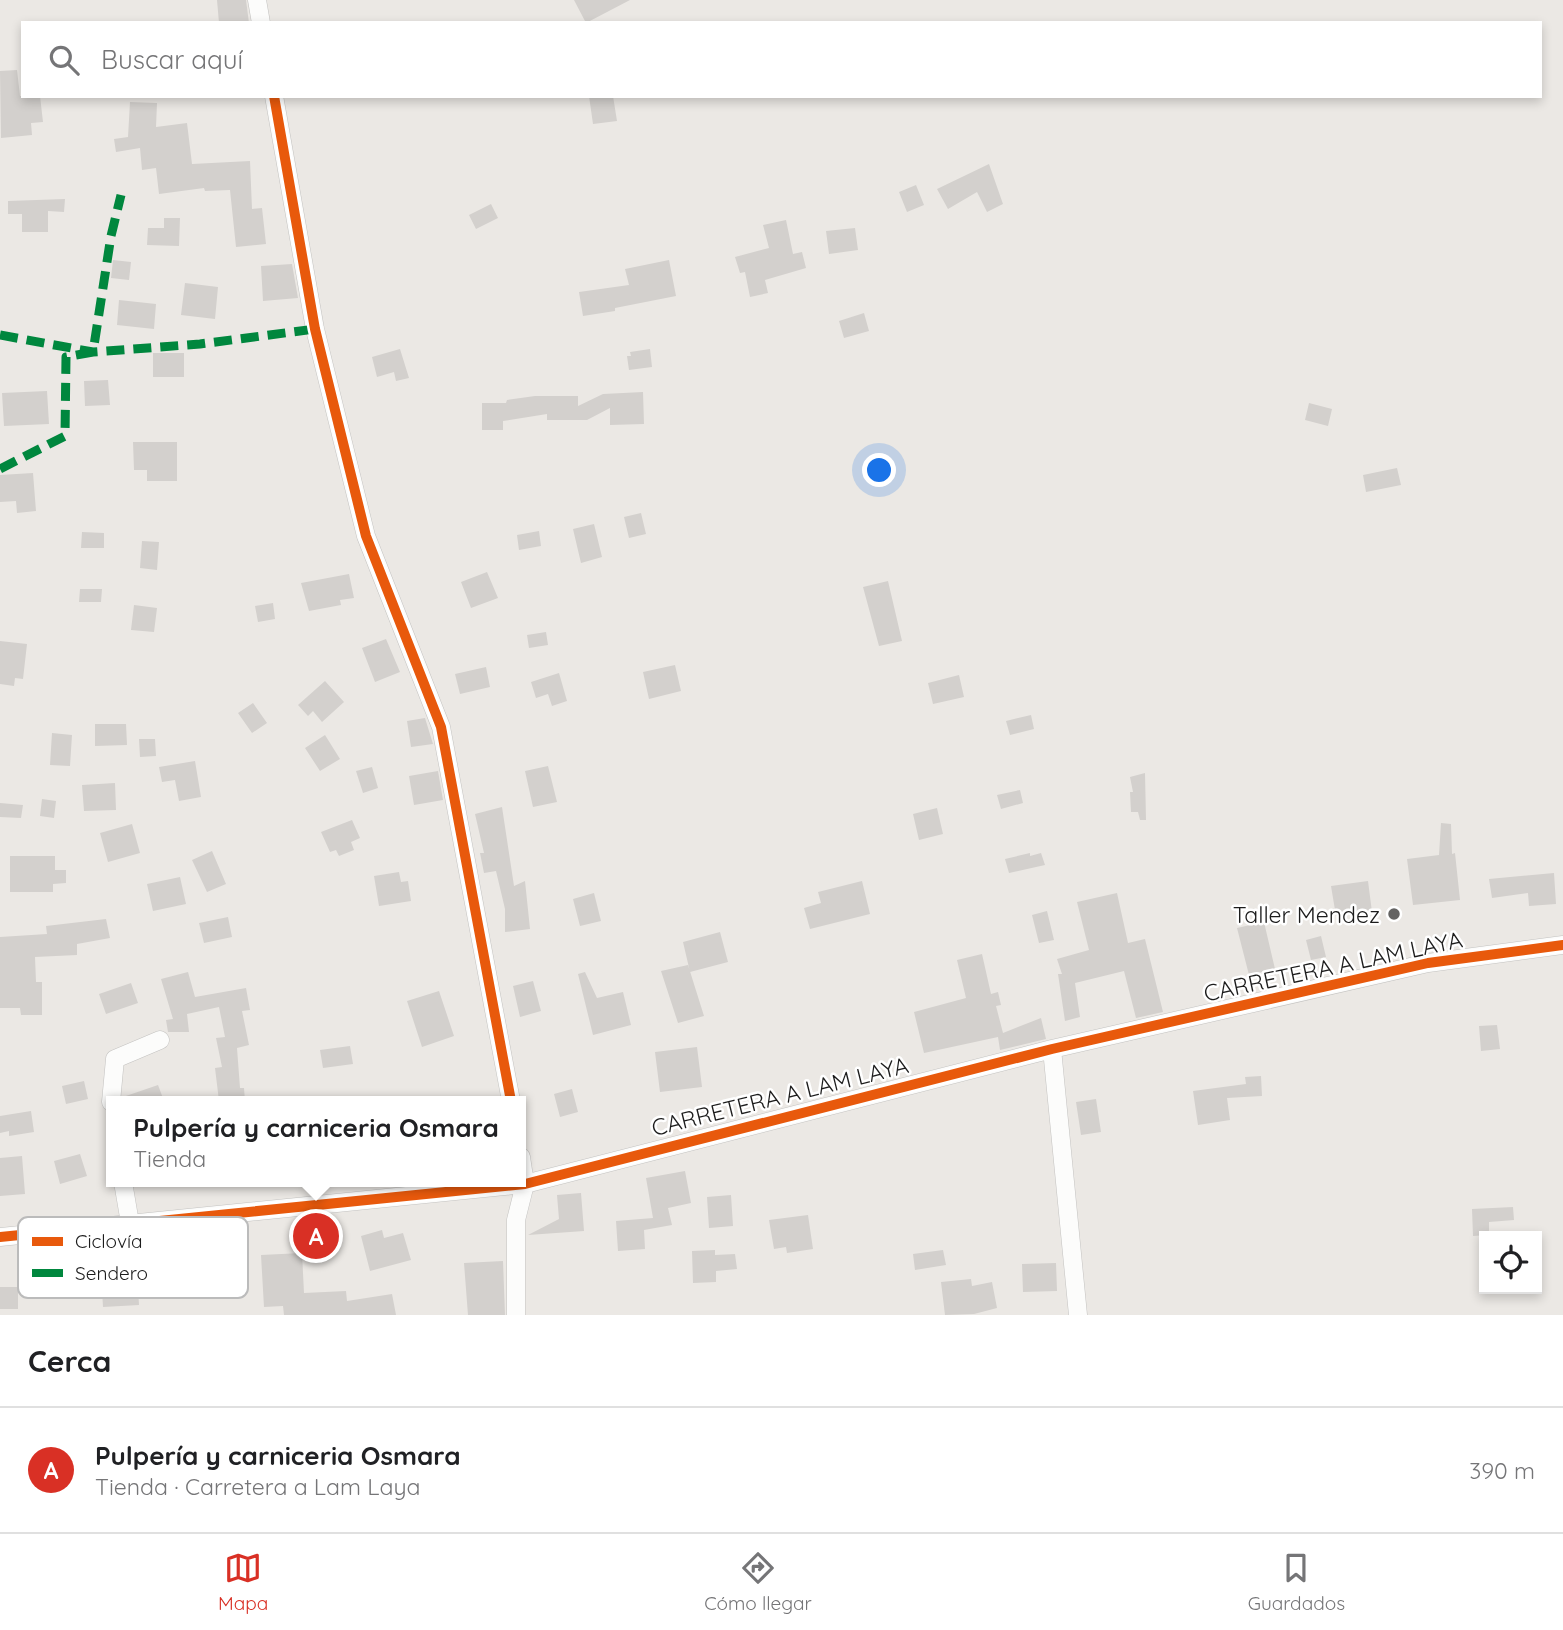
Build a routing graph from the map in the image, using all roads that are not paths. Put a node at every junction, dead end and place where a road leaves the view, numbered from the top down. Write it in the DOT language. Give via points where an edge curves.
graph roads {
  1 [pos="257,0"];
  2 [pos="261,21"];
  3 [pos="274,98"];
  4 [pos="1563,945"];
  5 [pos="160,1040"];
  6 [pos="1052,1049"];
  7 [pos="111,1096"];
  8 [pos="510,1096"];
  9 [pos="526,1184"];
  10 [pos="124,1187"];
  11 [pos="495,1187"];
  12 [pos="524,1187"];
  13 [pos="129,1217"];
  14 [pos="191,1217"];
  15 [pos="18,1235"];
  16 [pos="0,1237"];
  17 [pos="516,1315"];
  18 [pos="1078,1315"];
  1 -- 2 [label="street"];
  3 -- 8 [label="street" via="315,329 366,536 441,727"];
  4 -- 6 [label="street, CARRETERA A LAM LAYA" via="1428,963"];
  5 -- 7 [label="street" via="115,1059"];
  6 -- 9 [label="street, CARRETERA A LAM LAYA"];
  6 -- 18 [label="street"];
  10 -- 13 [label="street"];
  11 -- 14 [label="street, CARRETERA A LAM LAYA"];
  12 -- 17 [label="street" via="516,1220"];
  15 -- 16 [label="street, CARRETERA A LAM LAYA"];
}
